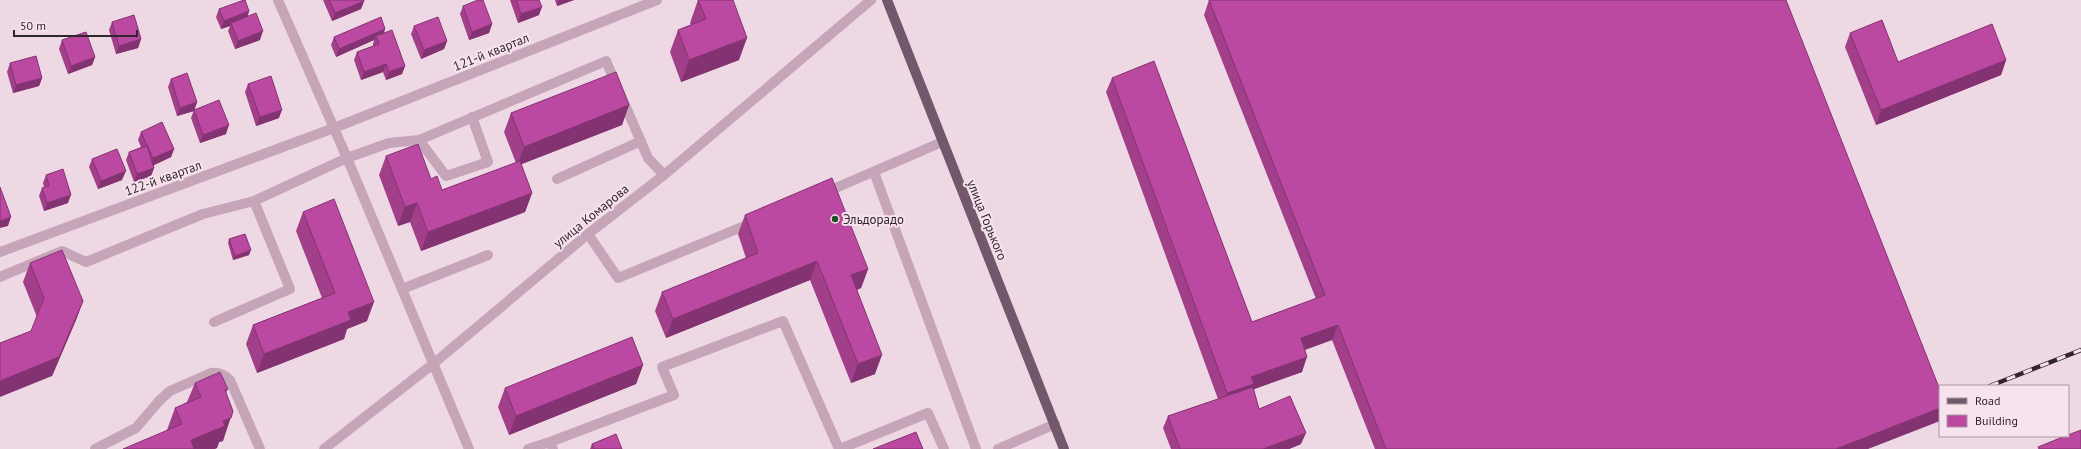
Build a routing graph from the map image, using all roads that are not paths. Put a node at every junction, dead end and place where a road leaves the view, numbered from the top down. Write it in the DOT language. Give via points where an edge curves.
graph roads {
  1 [pos="278,0"];
  2 [pos="657,0"];
  3 [pos="871,0"];
  4 [pos="887,0"];
  5 [pos="472,117"];
  6 [pos="334,128"];
  7 [pos="419,140"];
  8 [pos="641,141"];
  9 [pos="942,142"];
  10 [pos="347,158"];
  11 [pos="874,172"];
  12 [pos="664,175"];
  13 [pos="558,179"];
  14 [pos="813,197"];
  15 [pos="254,201"];
  16 [pos="762,218"];
  17 [pos="588,234"];
  18 [pos="0,252"];
  19 [pos="488,255"];
  20 [pos="0,277"];
  21 [pos="402,289"];
  22 [pos="214,322"];
  23 [pos="433,364"];
  24 [pos="1055,424"];
  25 [pos="551,445"];
  26 [pos="95,449"];
  27 [pos="260,449"];
  28 [pos="324,449"];
  29 [pos="468,449"];
  30 [pos="528,449"];
  31 [pos="839,449"];
  32 [pos="944,449"];
  33 [pos="976,449"];
  34 [pos="998,449"];
  35 [pos="1064,449"];
  1 -- 6 [label="street"];
  2 -- 6 [label="street, 121-й квартал"];
  3 -- 12 [label="street, улица Комарова"];
  4 -- 9 [label="main road, улица Горького"];
  5 -- 7 [label="street"];
  5 -- 7 [label="street" via="488,162 446,176"];
  5 -- 8 [label="street" via="606,61"];
  6 -- 10 [label="street"];
  6 -- 18 [label="street, 122-й квартал"];
  7 -- 10 [label="street" via="390,144"];
  8 -- 12 [label="street" via="648,158"];
  8 -- 13 [label="street"];
  9 -- 11 [label="street"];
  9 -- 24 [label="main road, улица Горького"];
  10 -- 15 [label="street"];
  10 -- 21 [label="street"];
  11 -- 14 [label="street"];
  11 -- 33 [label="street"];
  12 -- 17 [label="street, улица Комарова"];
  15 -- 20 [label="street" via="204,214 86,262 62,251"];
  15 -- 22 [label="street" via="290,289"];
  16 -- 17 [label="street" via="618,278"];
  17 -- 23 [label="street, улица Комарова"];
  19 -- 21 [label="street"];
  21 -- 23 [label="street"];
  23 -- 28 [label="street, улица Комарова"];
  23 -- 29 [label="street"];
  24 -- 34 [label="street"];
  24 -- 35 [label="main road, улица Горького"];
  25 -- 30 [label="street"];
  25 -- 31 [label="street" via="674,395 662,367 783,321"];
  26 -- 27 [label="street" via="136,428 158,401 170,391 211,373 225,376 230,380"];
  31 -- 32 [label="street" via="928,413"];
}
